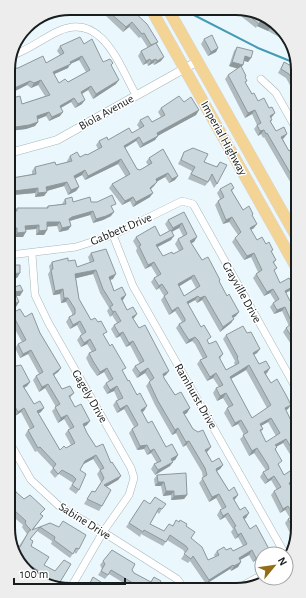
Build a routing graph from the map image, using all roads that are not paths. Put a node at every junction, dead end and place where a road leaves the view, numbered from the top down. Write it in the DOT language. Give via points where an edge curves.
graph roads {
  1 [pos="155,15"];
  2 [pos="171,15"];
  3 [pos="18,52"];
  4 [pos="198,61"];
  5 [pos="185,68"];
  6 [pos="261,79"];
  7 [pos="136,95"];
  8 [pos="291,120"];
  9 [pos="15,151"];
  10 [pos="182,201"];
  11 [pos="291,227"];
  12 [pos="112,235"];
  13 [pos="32,254"];
  14 [pos="15,255"];
  15 [pos="291,258"];
  16 [pos="291,379"];
  17 [pos="15,452"];
  18 [pos="103,532"];
  19 [pos="281,546"];
  20 [pos="73,583"];
  21 [pos="180,583"];
  1 -- 5 [label="main road, Imperial Highway"];
  2 -- 4 [label="main road, Imperial Highway"];
  3 -- 7 [label="street" via="60,30 77,27 92,30 106,42"];
  4 -- 5 [label="street, Biola Avenue"];
  4 -- 11 [label="main road, Imperial Highway"];
  5 -- 7 [label="street, Biola Avenue"];
  5 -- 15 [label="main road, Imperial Highway"];
  6 -- 8 [label="street" via="276,93"];
  7 -- 9 [label="street, Biola Avenue" via="57,140"];
  10 -- 12 [label="street, Gabbett Drive"];
  10 -- 16 [label="street, Grayville Drive" via="193,204"];
  12 -- 13 [label="street, Gabbett Drive" via="76,247"];
  12 -- 19 [label="street, Ramhurst Drive" via="133,286"];
  13 -- 14 [label="street, Gabbett Drive"];
  13 -- 18 [label="street, Gagely Drive" via="35,295 133,473 134,478 128,495"];
  17 -- 18 [label="street, Sabine Drive" via="31,480 59,506"];
  18 -- 20 [label="street, Gagely Drive"];
  18 -- 21 [label="street, Sabine Drive"];
}
